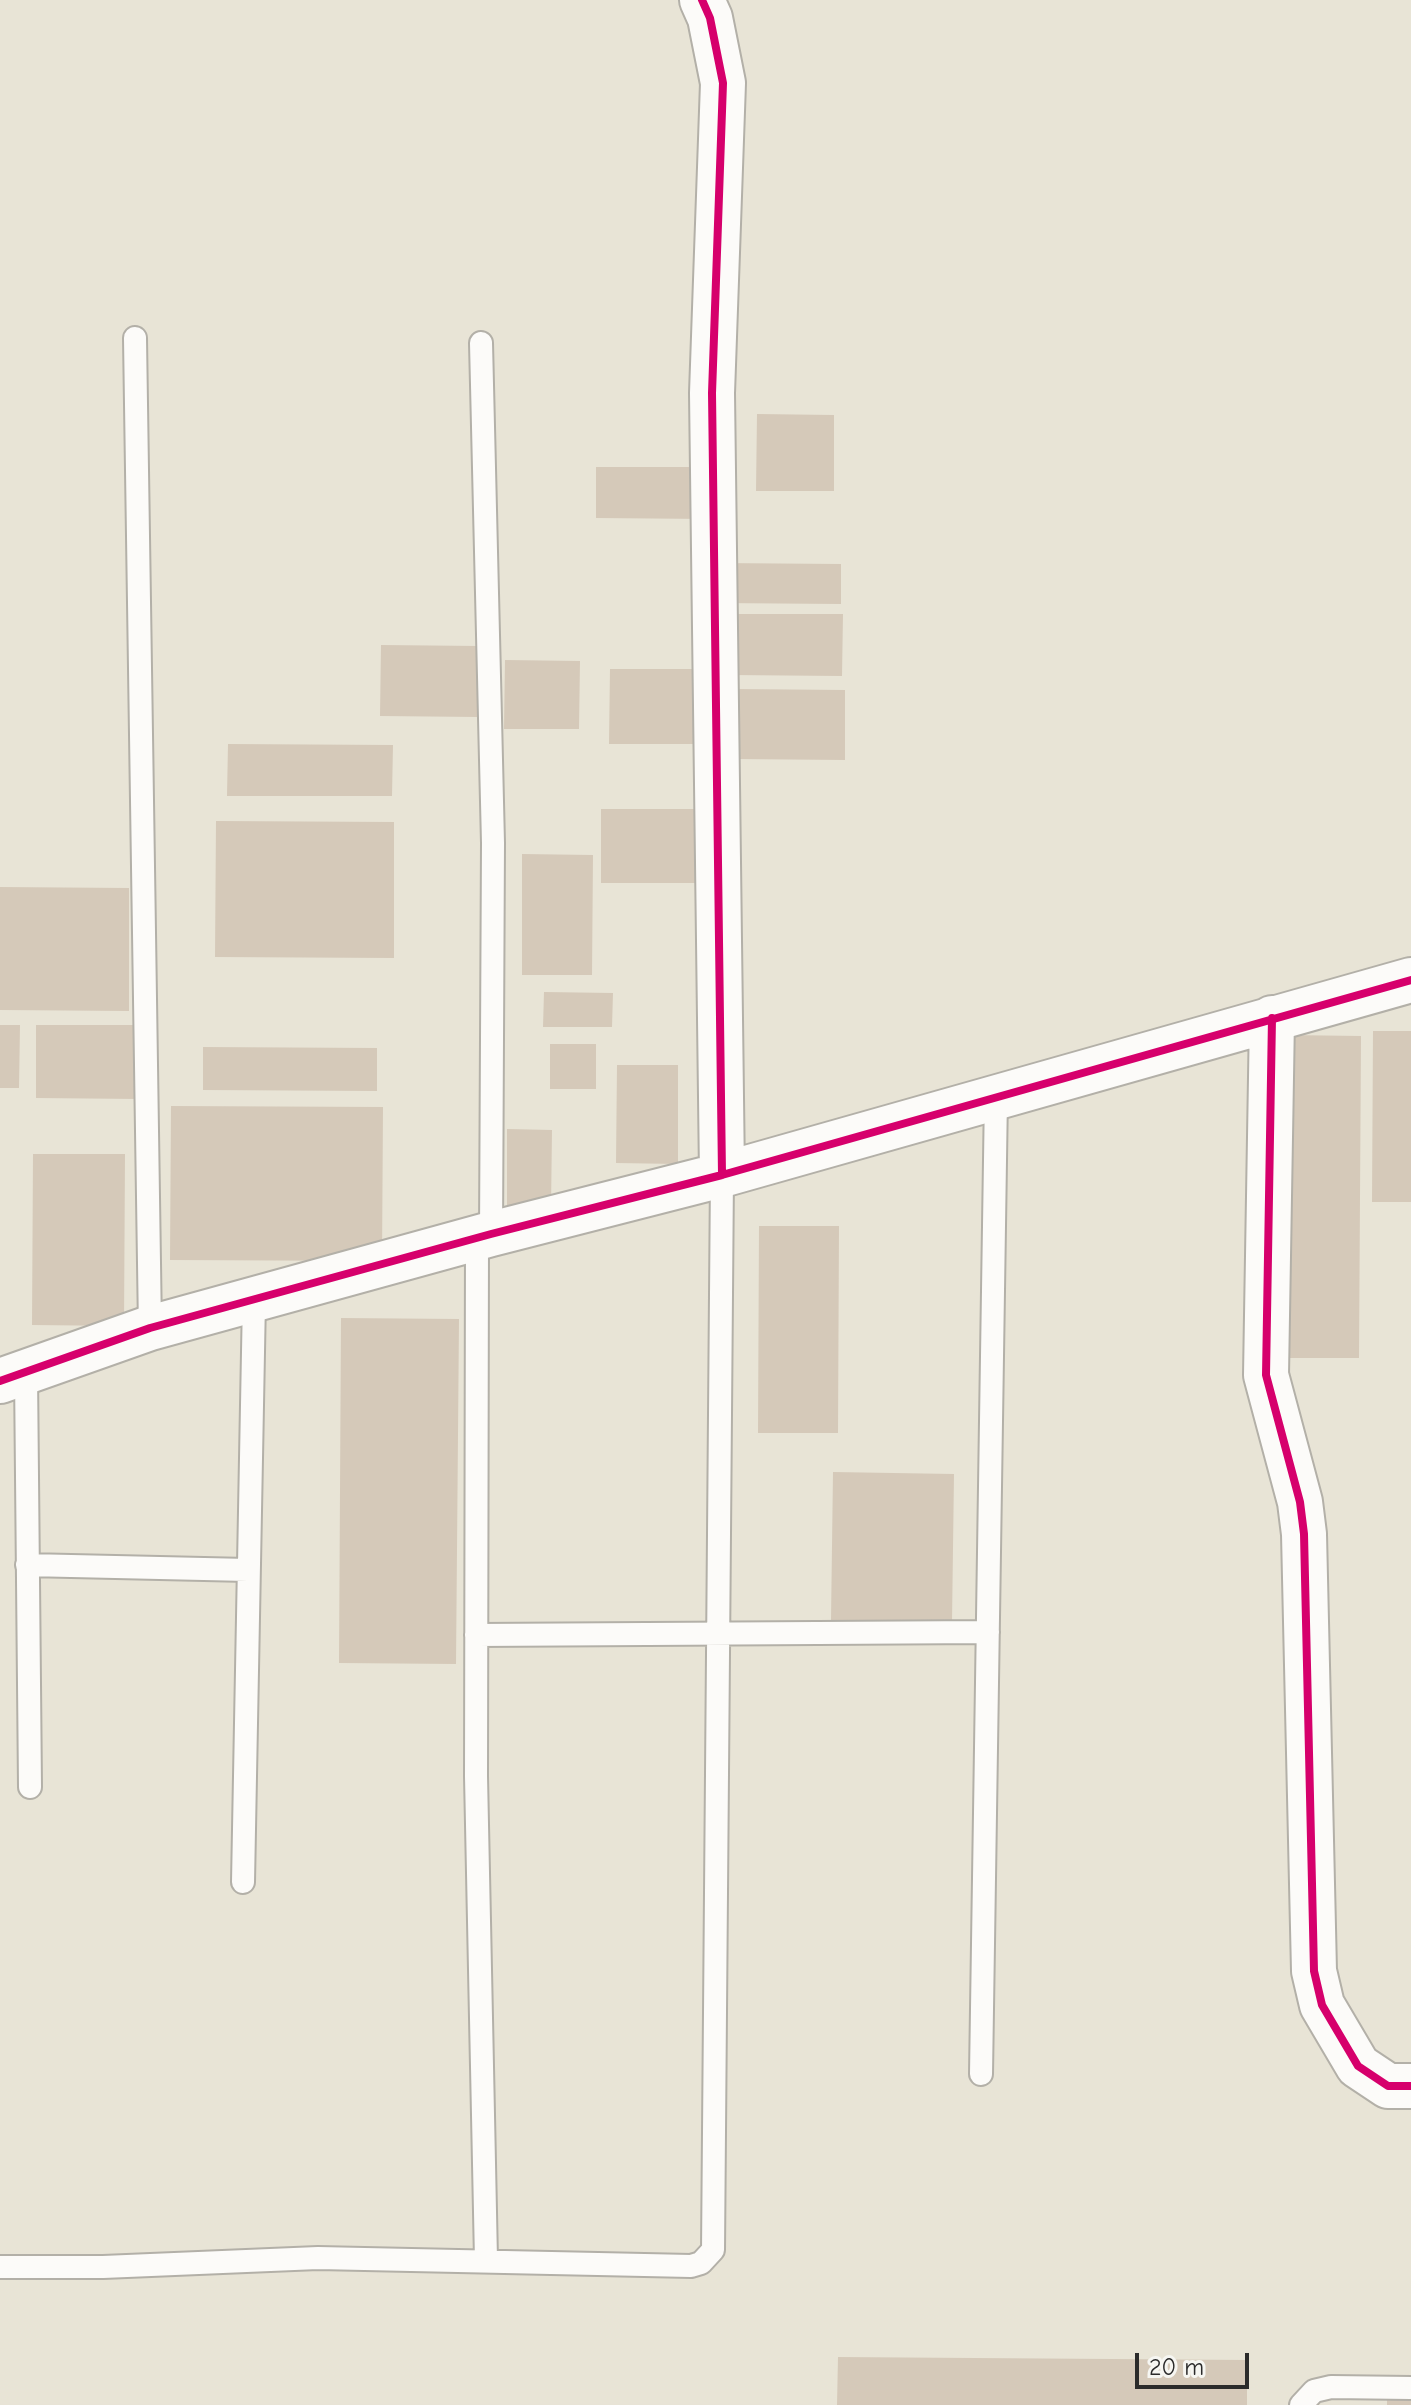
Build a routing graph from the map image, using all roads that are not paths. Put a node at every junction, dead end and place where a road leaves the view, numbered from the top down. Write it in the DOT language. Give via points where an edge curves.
graph roads {
  1 [pos="702,0"];
  2 [pos="135,338"];
  3 [pos="481,343"];
  4 [pos="1411,980"];
  5 [pos="1272,1018"];
  6 [pos="996,1095"];
  7 [pos="722,1175"];
  8 [pos="484,1236"];
  9 [pos="254,1299"];
  10 [pos="150,1328"];
  11 [pos="13,1377"];
  12 [pos="27,1565"];
  13 [pos="248,1570"];
  14 [pos="988,1632"];
  15 [pos="476,1635"];
  16 [pos="719,1635"];
  17 [pos="30,1787"];
  18 [pos="243,1882"];
  19 [pos="981,2074"];
  20 [pos="1411,2086"];
  21 [pos="486,2260"];
  22 [pos="0,2267"];
  23 [pos="1411,2388"];
  24 [pos="1301,2405"];
  1 -- 7 [label="street" via="723,83 712,393"];
  2 -- 10 [label="lane"];
  3 -- 8 [label="lane" via="493,843"];
  4 -- 5 [label="street"];
  5 -- 6 [label="street"];
  5 -- 20 [label="street" via="1266,1375 1304,1534 1314,1971 1322,2005 1358,2066 1388,2086"];
  6 -- 7 [label="street"];
  6 -- 14 [label="lane"];
  7 -- 8 [label="street"];
  7 -- 16 [label="lane"];
  8 -- 9 [label="street"];
  8 -- 15 [label="lane"];
  9 -- 10 [label="street"];
  9 -- 13 [label="lane"];
  10 -- 11 [label="street"];
  11 -- 12 [label="lane"];
  12 -- 13 [label="lane"];
  12 -- 17 [label="lane"];
  13 -- 18 [label="lane"];
  14 -- 16 [label="lane"];
  14 -- 19 [label="lane"];
  15 -- 16 [label="lane"];
  15 -- 21 [label="lane"];
  16 -- 21 [label="lane" via="713,2250 691,2266"];
  21 -- 22 [label="lane" via="318,2258"];
  23 -- 24 [label="lane" via="1331,2387 1314,2391"];
}
